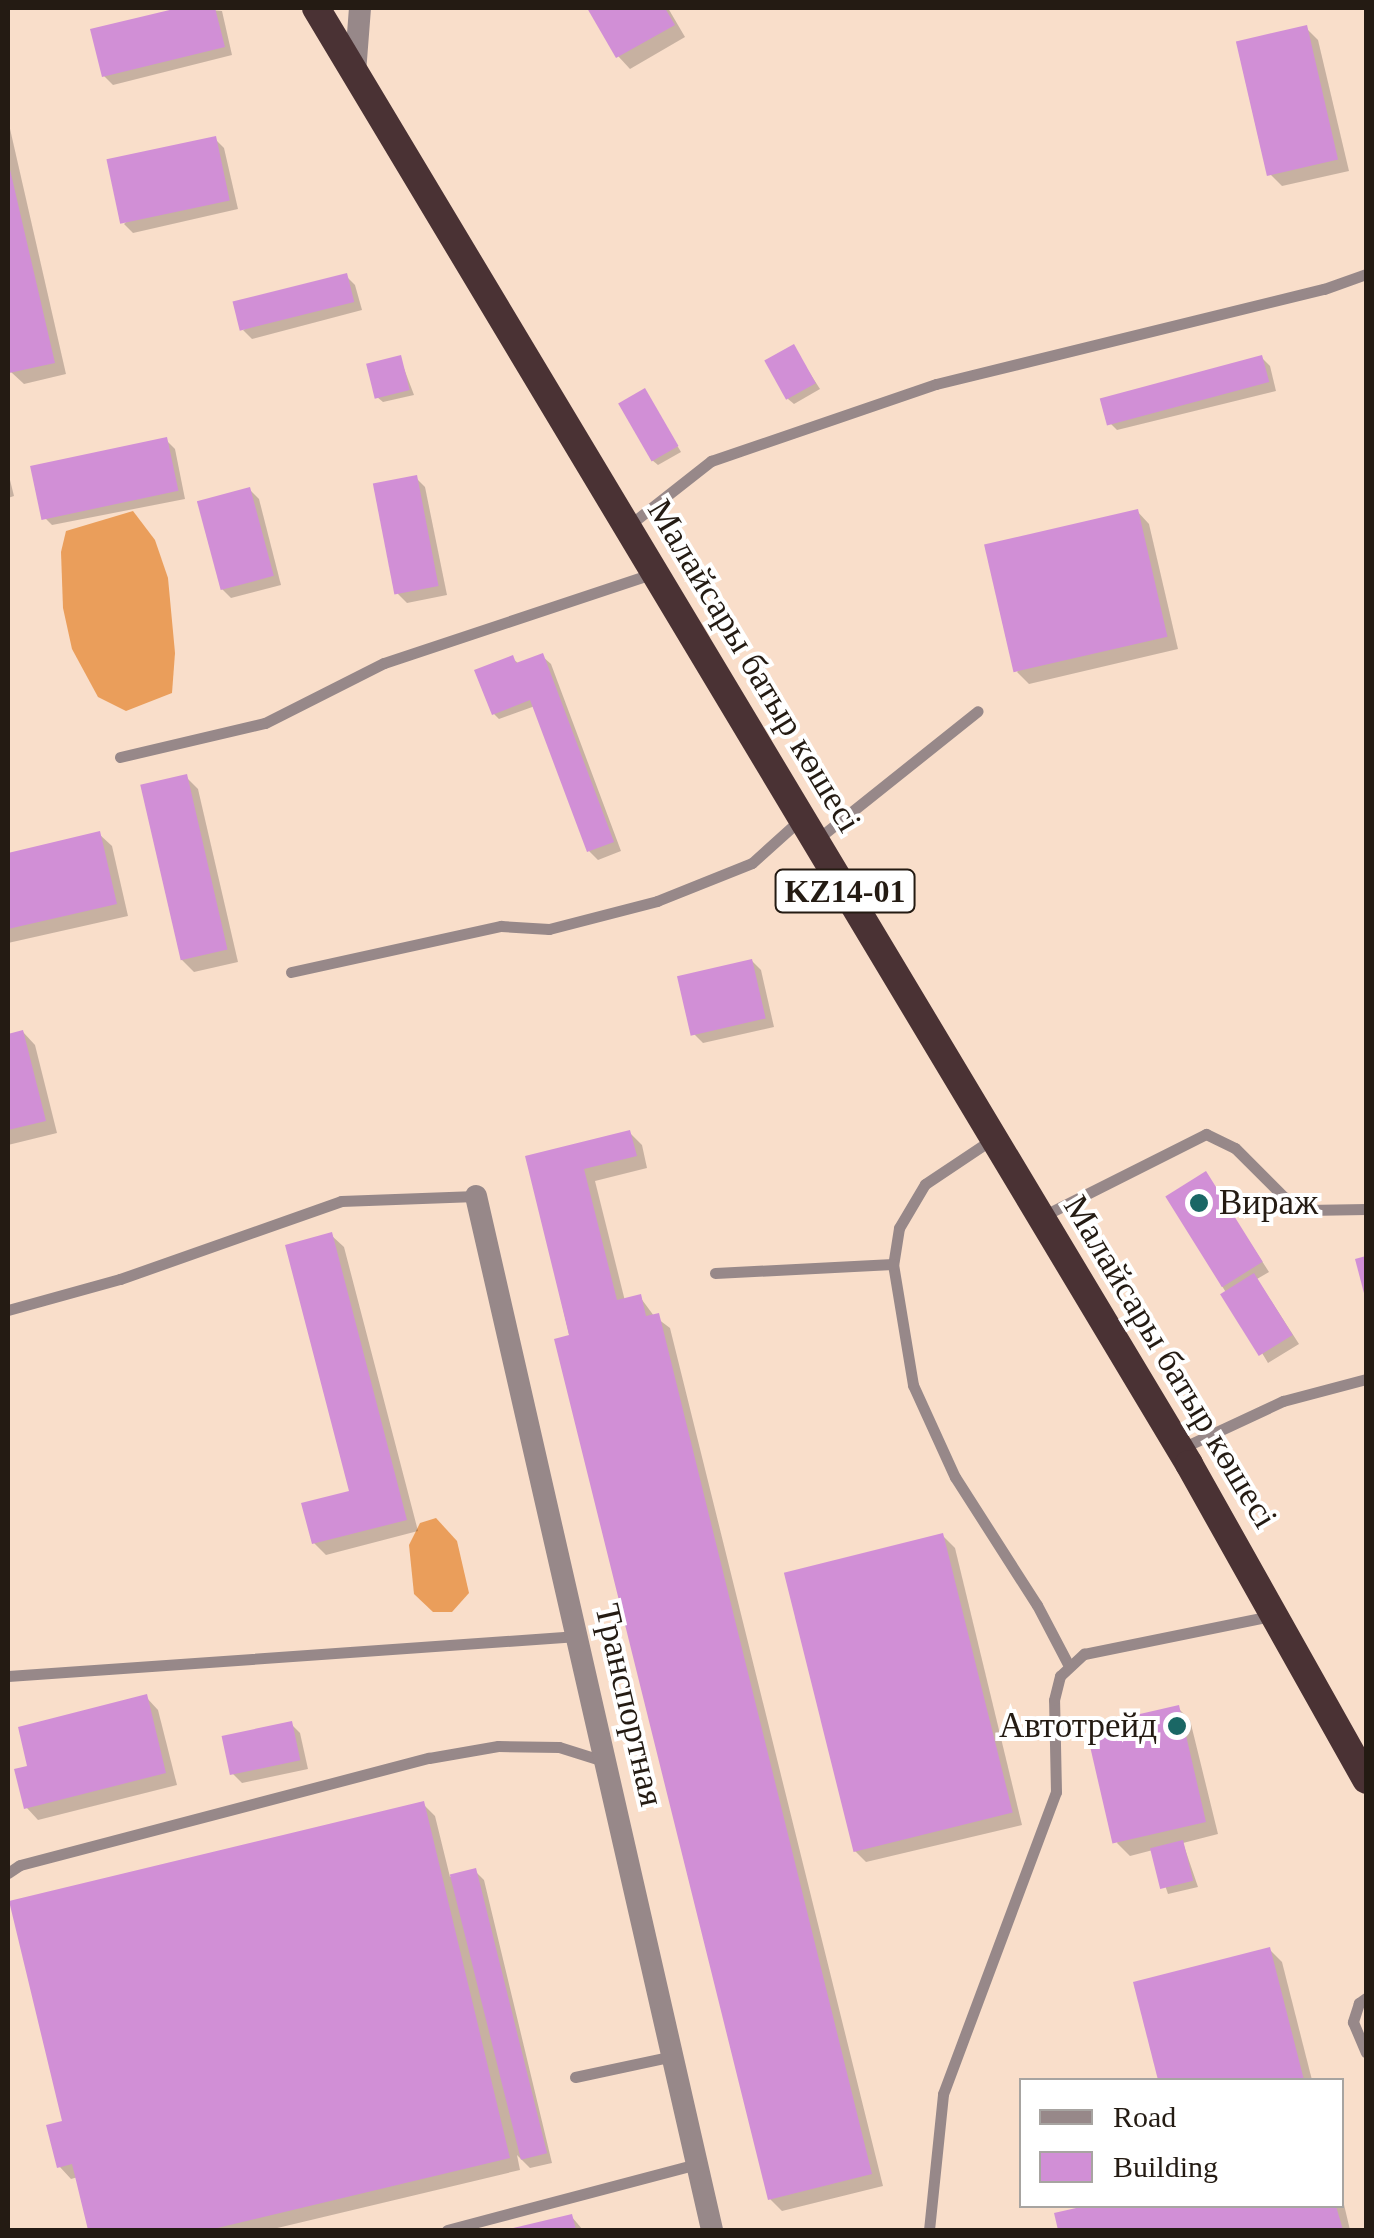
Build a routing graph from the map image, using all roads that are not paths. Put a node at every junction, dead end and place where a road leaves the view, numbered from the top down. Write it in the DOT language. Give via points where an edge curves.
graph roads {
  1 [pos="316,8"];
  2 [pos="360,8"];
  3 [pos="355,73"];
  4 [pos="1366,274"];
  5 [pos="627,527"];
  6 [pos="654,573"];
  7 [pos="978,711"];
  8 [pos="120,757"];
  9 [pos="808,830"];
  10 [pos="291,972"];
  11 [pos="994,1138"];
  12 [pos="476,1196"];
  13 [pos="1366,1209"];
  14 [pos="1041,1218"];
  15 [pos="893,1264"];
  16 [pos="715,1273"];
  17 [pos="8,1310"];
  18 [pos="1366,1380"];
  19 [pos="1180,1449"];
  20 [pos="1274,1615"];
  21 [pos="578,1636"];
  22 [pos="1068,1664"];
  23 [pos="8,1676"];
  24 [pos="607,1762"];
  25 [pos="1366,1780"];
  26 [pos="8,1872"];
  27 [pos="1366,1998"];
  28 [pos="1366,2052"];
  29 [pos="674,2056"];
  30 [pos="575,2077"];
  31 [pos="696,2164"];
  32 [pos="446,2230"];
  33 [pos="712,2230"];
  34 [pos="928,2230"];
  1 -- 3 [label="highway, Малайсары батыр көшесі / KZ14-01"];
  2 -- 3 [label="street"];
  3 -- 5 [label="highway, Малайсары батыр көшесі / KZ14-01"];
  4 -- 5 [label="lane" via="936,384 711,462"];
  5 -- 6 [label="highway, Малайсары батыр көшесі / KZ14-01"];
  6 -- 8 [label="lane" via="384,663 265,723"];
  6 -- 9 [label="highway, Малайсары батыр көшесі / KZ14-01"];
  7 -- 9 [label="lane"];
  9 -- 10 [label="lane" via="752,863 658,901 550,929 501,926"];
  9 -- 11 [label="highway, Малайсары батыр көшесі / KZ14-01"];
  11 -- 14 [label="highway, Малайсары батыр көшесі / KZ14-01"];
  11 -- 15 [label="lane" via="925,1184 899,1228"];
  12 -- 17 [label="lane" via="341,1201 120,1279"];
  12 -- 21 [label="street, Транспортная"];
  13 -- 14 [label="lane" via="1306,1210 1235,1148 1206,1134"];
  14 -- 19 [label="highway, Малайсары батыр көшесі / KZ14-01"];
  15 -- 16 [label="lane"];
  15 -- 22 [label="lane" via="913,1385 956,1477"];
  18 -- 19 [label="lane" via="1283,1401"];
  19 -- 20 [label="highway, Малайсары батыр көшесі / KZ14-01"];
  20 -- 22 [label="lane" via="1084,1654"];
  20 -- 25 [label="highway, Малайсары батыр көшесі / KZ14-01"];
  21 -- 23 [label="lane"];
  21 -- 24 [label="street, Транспортная"];
  22 -- 34 [label="lane" via="1054,1700 1056,1792 944,2094"];
  24 -- 26 [label="lane" via="558,1746 498,1746 429,1758"];
  24 -- 29 [label="street, Транспортная"];
  27 -- 28 [label="lane" via="1353,2022"];
  29 -- 30 [label="lane"];
  29 -- 31 [label="street, Транспортная"];
  31 -- 32 [label="lane"];
  31 -- 33 [label="street, Транспортная"];
}
